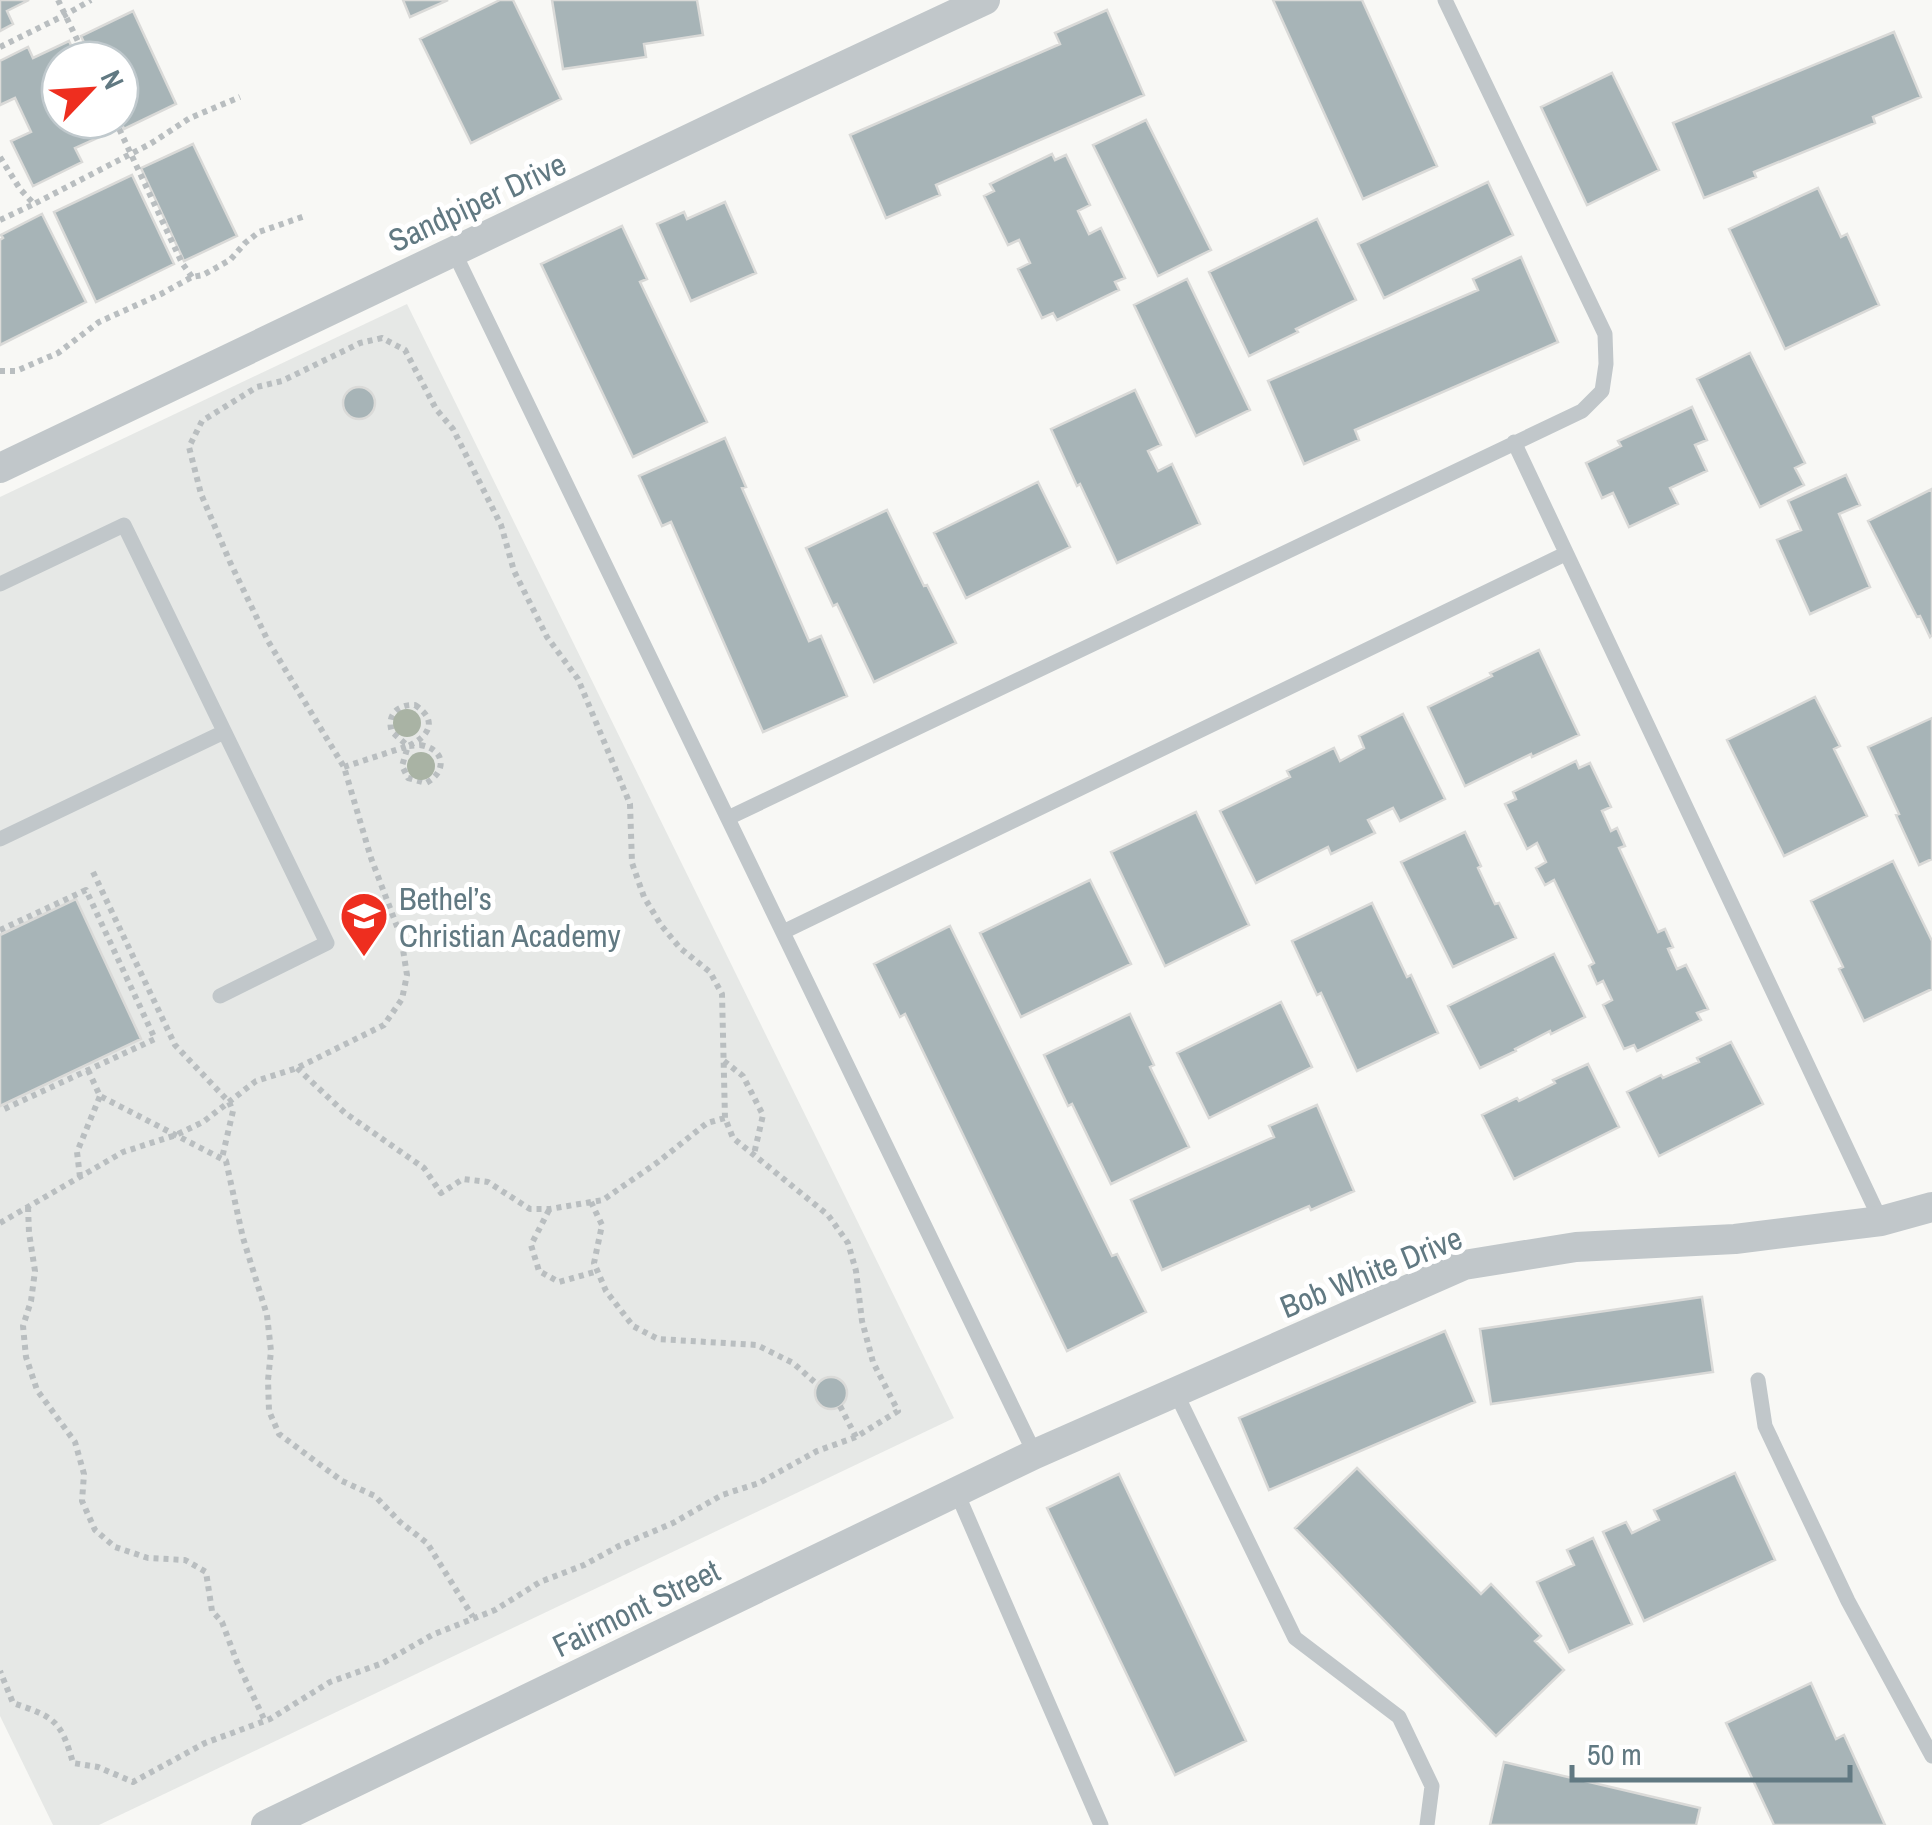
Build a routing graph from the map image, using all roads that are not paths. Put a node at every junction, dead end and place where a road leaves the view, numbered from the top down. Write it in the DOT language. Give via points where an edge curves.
graph roads {
  1 [pos="985,0"];
  2 [pos="1445,0"];
  3 [pos="454,252"];
  4 [pos="1514,442"];
  5 [pos="0,468"];
  6 [pos="1565,554"];
  7 [pos="0,584"];
  8 [pos="224,732"];
  9 [pos="728,818"];
  10 [pos="0,839"];
  11 [pos="783,932"];
  12 [pos="220,996"];
  13 [pos="1932,1207"];
  14 [pos="1881,1221"];
  15 [pos="1758,1380"];
  16 [pos="1176,1393"];
  17 [pos="1035,1454"];
  18 [pos="957,1492"];
  19 [pos="1932,1756"];
  20 [pos="266,1825"];
  21 [pos="1100,1825"];
  22 [pos="1427,1825"];
  1 -- 3 [label="street, Sandpiper Drive"];
  2 -- 4 [label="lane" via="1604,334 1602,391 1582,411"];
  3 -- 5 [label="street, Sandpiper Drive"];
  3 -- 9 [label="lane"];
  4 -- 6 [label="lane"];
  4 -- 9 [label="lane"];
  6 -- 11 [label="lane"];
  6 -- 14 [label="lane"];
  7 -- 8 [label="lane" via="124,525"];
  8 -- 10 [label="lane"];
  8 -- 12 [label="lane" via="327,943"];
  9 -- 11 [label="lane"];
  11 -- 17 [label="lane"];
  13 -- 14 [label="street, Bob White Drive"];
  14 -- 16 [label="street, Bob White Drive" via="1735,1239 1576,1247 1464,1266"];
  15 -- 19 [label="lane" via="1765,1426"];
  16 -- 17 [label="street, Bob White Drive"];
  16 -- 22 [label="lane" via="1295,1638 1399,1717 1432,1786"];
  17 -- 18 [label="street, Fairmont Street"];
  18 -- 20 [label="street, Fairmont Street"];
  18 -- 21 [label="lane"];
}
